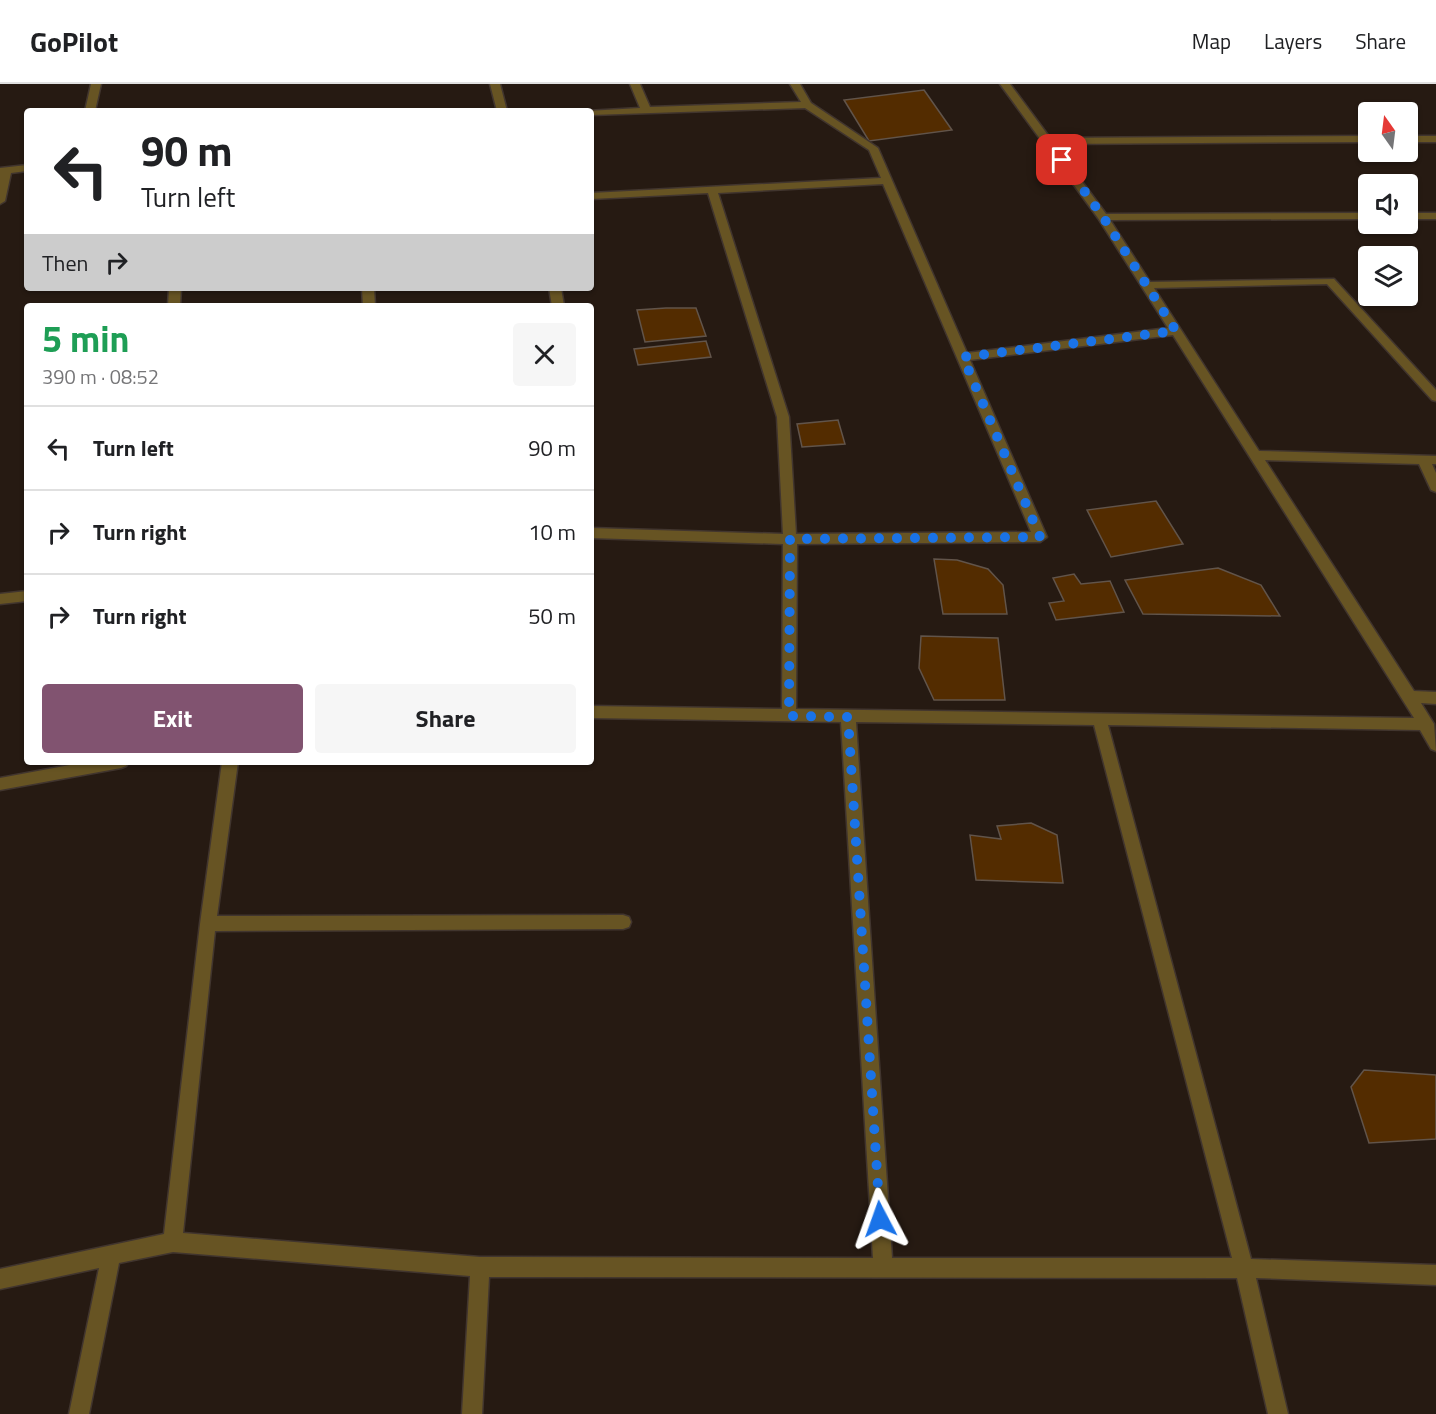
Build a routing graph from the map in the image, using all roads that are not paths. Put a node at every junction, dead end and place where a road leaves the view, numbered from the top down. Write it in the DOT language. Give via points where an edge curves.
graph roads {
  1 [pos="96,84"];
  2 [pos="495,84"];
  3 [pos="635,84"];
  4 [pos="795,84"];
  5 [pos="1005,84"];
  6 [pos="807,105"];
  7 [pos="91,108"];
  8 [pos="501,108"];
  9 [pos="646,110"];
  10 [pos="594,112"];
  11 [pos="1418,139"];
  12 [pos="1436,139"];
  13 [pos="1358,140"];
  14 [pos="1048,141"];
  15 [pos="24,168"];
  16 [pos="4,170"];
  17 [pos="887,181"];
  18 [pos="712,191"];
  19 [pos="594,196"];
  20 [pos="0,201"];
  21 [pos="1358,216"];
  22 [pos="1418,216"];
  23 [pos="1436,216"];
  24 [pos="1103,217"];
  25 [pos="1147,285"];
  26 [pos="1176,331"];
  27 [pos="963,357"];
  28 [pos="1436,398"];
  29 [pos="1255,455"];
  30 [pos="1430,460"];
  31 [pos="1436,487"];
  32 [pos="594,533"];
  33 [pos="790,539"];
  34 [pos="24,596"];
  35 [pos="0,599"];
  36 [pos="1410,697"];
  37 [pos="1436,698"];
  38 [pos="594,712"];
  39 [pos="789,716"];
  40 [pos="848,717"];
  41 [pos="1099,718"];
  42 [pos="1427,724"];
  43 [pos="1436,745"];
  44 [pos="104,765"];
  45 [pos="230,765"];
  46 [pos="0,784"];
  47 [pos="623,922"];
  48 [pos="208,924"];
  49 [pos="173,1242"];
  50 [pos="111,1255"];
  51 [pos="480,1267"];
  52 [pos="883,1267"];
  53 [pos="1244,1268"];
  54 [pos="1436,1275"];
  55 [pos="0,1279"];
  56 [pos="79,1414"];
  57 [pos="472,1414"];
  58 [pos="1278,1414"];
  1 -- 7 [label="street"];
  2 -- 8 [label="street"];
  3 -- 9 [label="street"];
  4 -- 6 [label="street"];
  5 -- 14 [label="street"];
  6 -- 9 [label="street"];
  6 -- 17 [label="street" via="873,148"];
  9 -- 10 [label="street"];
  11 -- 12 [label="street"];
  13 -- 14 [label="street"];
  14 -- 24 [label="street"];
  15 -- 16 [label="street"];
  16 -- 20 [label="street"];
  17 -- 18 [label="street"];
  17 -- 27 [label="street"];
  18 -- 19 [label="street"];
  18 -- 33 [label="street" via="783,417"];
  21 -- 24 [label="street"];
  22 -- 23 [label="street"];
  24 -- 25 [label="street"];
  25 -- 26 [label="street"];
  25 -- 28 [label="street" via="1330,281"];
  26 -- 27 [label="street"];
  26 -- 29 [label="street"];
  27 -- 33 [label="street" via="1040,537"];
  29 -- 30 [label="street"];
  29 -- 36 [label="street"];
  30 -- 31 [label="street"];
  32 -- 33 [label="street"];
  33 -- 39 [label="street"];
  34 -- 35 [label="street"];
  36 -- 37 [label="street"];
  36 -- 42 [label="street"];
  38 -- 39 [label="street"];
  39 -- 40 [label="street"];
  40 -- 41 [label="street"];
  40 -- 52 [label="street"];
  41 -- 42 [label="street"];
  41 -- 53 [label="street"];
  42 -- 43 [label="street"];
  44 -- 46 [label="street"];
  45 -- 48 [label="street"];
  47 -- 48 [label="street"];
  48 -- 49 [label="street"];
  49 -- 50 [label="street"];
  49 -- 51 [label="street"];
  50 -- 55 [label="street"];
  50 -- 56 [label="street"];
  51 -- 52 [label="street"];
  51 -- 57 [label="street"];
  52 -- 53 [label="street"];
  53 -- 54 [label="street"];
  53 -- 58 [label="street"];
}
